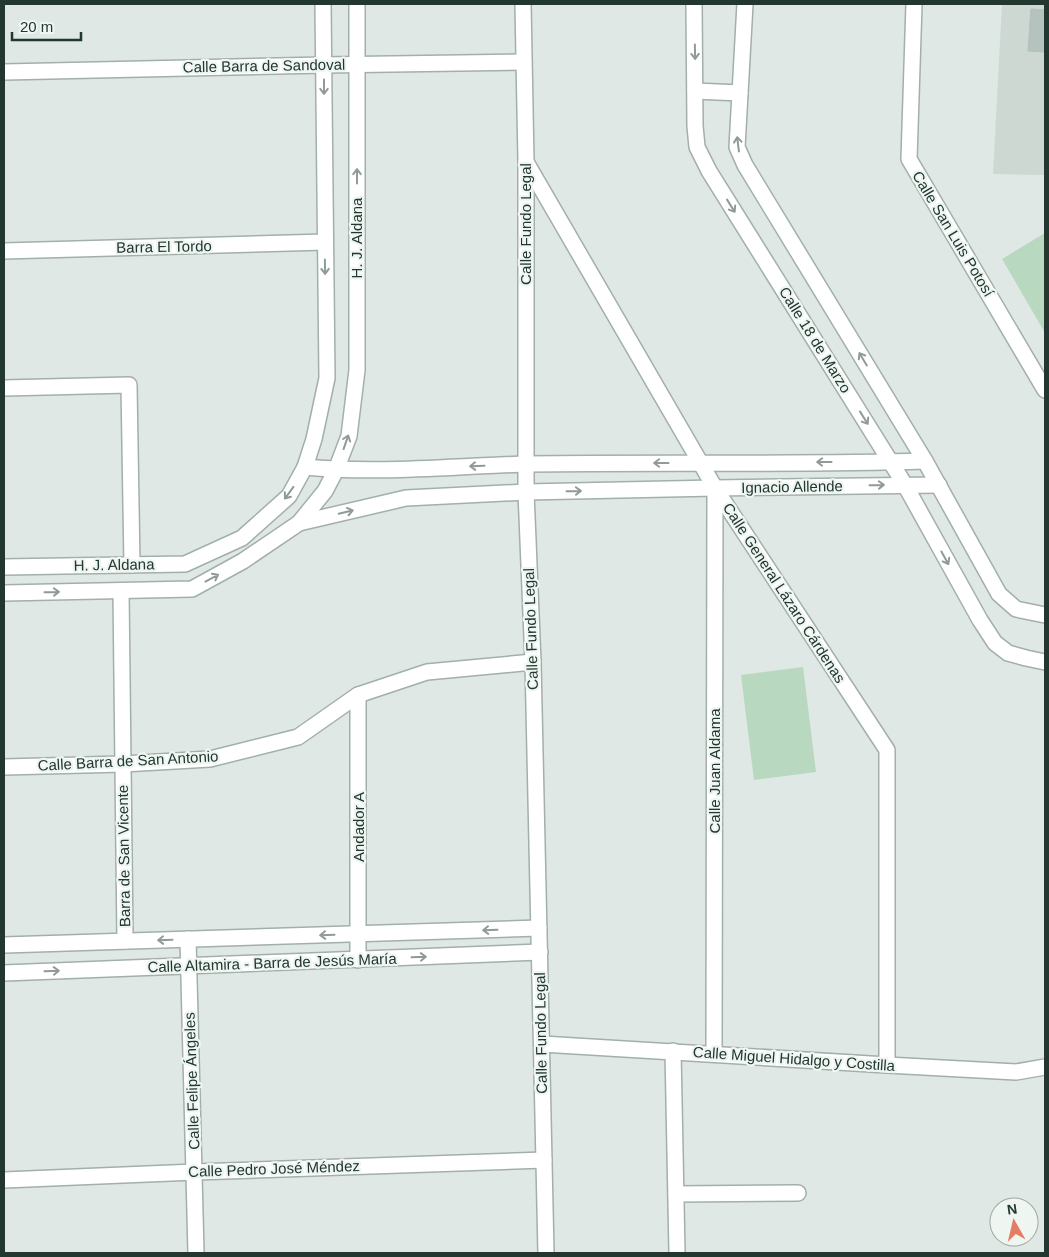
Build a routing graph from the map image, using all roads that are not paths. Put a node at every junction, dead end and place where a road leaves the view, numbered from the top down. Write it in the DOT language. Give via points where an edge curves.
graph roads {
  1 [pos="322,4"];
  2 [pos="357,4"];
  3 [pos="523,4"];
  4 [pos="694,4"];
  5 [pos="745,4"];
  6 [pos="914,4"];
  7 [pos="523,62"];
  8 [pos="324,65"];
  9 [pos="357,65"];
  10 [pos="4,72"];
  11 [pos="696,91"];
  12 [pos="740,93"];
  13 [pos="526,162"];
  14 [pos="324,242"];
  15 [pos="4,251"];
  16 [pos="4,388"];
  17 [pos="1045,390"];
  18 [pos="925,461"];
  19 [pos="892,462"];
  20 [pos="701,463"];
  21 [pos="526,464"];
  22 [pos="305,467"];
  23 [pos="336,470"];
  24 [pos="905,485"];
  25 [pos="939,485"];
  26 [pos="715,488"];
  27 [pos="526,492"];
  28 [pos="299,523"];
  29 [pos="132,565"];
  30 [pos="4,567"];
  31 [pos="121,591"];
  32 [pos="4,593"];
  33 [pos="1045,616"];
  34 [pos="533,662"];
  35 [pos="1045,662"];
  36 [pos="358,695"];
  37 [pos="123,764"];
  38 [pos="4,767"];
  39 [pos="539,928"];
  40 [pos="359,934"];
  41 [pos="188,939"];
  42 [pos="125,941"];
  43 [pos="4,945"];
  44 [pos="540,952"];
  45 [pos="358,960"];
  46 [pos="189,967"];
  47 [pos="4,973"];
  48 [pos="542,1044"];
  49 [pos="673,1051"];
  50 [pos="714,1054"];
  51 [pos="887,1065"];
  52 [pos="1045,1068"];
  53 [pos="544,1160"];
  54 [pos="194,1172"];
  55 [pos="4,1180"];
  56 [pos="798,1192"];
  57 [pos="676,1194"];
  58 [pos="196,1253"];
  59 [pos="546,1253"];
  60 [pos="677,1253"];
  1 -- 8 [label="street, H. J. Aldana"];
  2 -- 9 [label="street, H. J. Aldana"];
  3 -- 7 [label="street, Calle Fundo Legal"];
  4 -- 11 [label="street, Calle 18 de Marzo, one-way"];
  5 -- 12 [label="street, Calle 18 de Marzo"];
  6 -- 17 [label="street, Calle San Luis Potosí" via="908,159"];
  7 -- 9 [label="street, Calle Barra de Sandoval"];
  7 -- 13 [label="street, Calle Fundo Legal"];
  8 -- 9 [label="street, Calle Barra de Sandoval"];
  8 -- 10 [label="street, Calle Barra de Sandoval"];
  8 -- 14 [label="street, H. J. Aldana, one-way"];
  23 -- 9 [label="street, H. J. Aldana, one-way" via="348,436 357,370"];
  11 -- 12 [label="street"];
  11 -- 19 [label="street, Calle 18 de Marzo, one-way" via="697,147 709,171"];
  18 -- 12 [label="street, Calle 18 de Marzo, one-way" via="745,165 737,147"];
  13 -- 20 [label="street, Calle General Lázaro Cárdenas"];
  13 -- 21 [label="street, Calle Fundo Legal"];
  14 -- 15 [label="street, Barra El Tordo"];
  14 -- 22 [label="street, H. J. Aldana, one-way" via="327,378"];
  16 -- 29 [label="street" via="129,385"];
  18 -- 19 [label="street, Ignacio Allende"];
  18 -- 25 [label="street, Calle 18 de Marzo"];
  19 -- 20 [label="street, Ignacio Allende, one-way"];
  19 -- 24 [label="street, Calle 18 de Marzo"];
  20 -- 21 [label="street, Ignacio Allende, one-way"];
  20 -- 26 [label="street, Calle General Lázaro Cárdenas"];
  21 -- 23 [label="street, one-way"];
  21 -- 27 [label="street, Calle Fundo Legal"];
  22 -- 23 [label="street"];
  22 -- 29 [label="street, H. J. Aldana, one-way" via="289,496 242,538 185,564"];
  23 -- 28 [label="street, H. J. Aldana" via="325,491"];
  24 -- 25 [label="street, Ignacio Allende"];
  26 -- 24 [label="street, Ignacio Allende, one-way"];
  24 -- 35 [label="street, Calle 18 de Marzo, one-way" via="995,643 1008,653"];
  25 -- 33 [label="street, Calle 18 de Marzo" via="999,594 1016,609"];
  27 -- 26 [label="street, Ignacio Allende, one-way"];
  26 -- 50 [label="street, Calle Juan Aldama"];
  26 -- 51 [label="street, Calle General Lázaro Cárdenas" via="887,750"];
  28 -- 27 [label="street, H. J. Aldana, one-way" via="406,498"];
  27 -- 34 [label="street, Calle Fundo Legal"];
  31 -- 28 [label="street, H. J. Aldana, one-way" via="192,589 244,561"];
  29 -- 30 [label="street, H. J. Aldana"];
  32 -- 31 [label="street, H. J. Aldana, one-way"];
  31 -- 37 [label="street, Barra de San Vicente"];
  34 -- 36 [label="street, Calle Barra de San Antonio" via="427,672"];
  34 -- 39 [label="street, Calle Fundo Legal"];
  36 -- 37 [label="street, Calle Barra de San Antonio" via="298,736 210,759"];
  36 -- 40 [label="street, Andador A"];
  37 -- 38 [label="street, Calle Barra de San Antonio"];
  37 -- 42 [label="street, Barra de San Vicente"];
  39 -- 40 [label="street, Calle Altamira - Barra de Jesús María, one-way"];
  39 -- 44 [label="street, Calle Fundo Legal"];
  40 -- 41 [label="street, Calle Altamira - Barra de Jesús María, one-way"];
  40 -- 45 [label="street, Andador A"];
  41 -- 42 [label="street, Calle Altamira - Barra de Jesús María, one-way"];
  41 -- 46 [label="street, Calle Felipe Ángeles"];
  42 -- 43 [label="street, Calle Altamira - Barra de Jesús María"];
  45 -- 44 [label="street, Calle Altamira - Barra de Jesús María, one-way"];
  44 -- 48 [label="street, Calle Fundo Legal"];
  45 -- 46 [label="street, Calle Altamira - Barra de Jesús María"];
  47 -- 46 [label="street, Calle Altamira - Barra de Jesús María, one-way"];
  46 -- 54 [label="street, Calle Felipe Ángeles"];
  48 -- 49 [label="street, Calle Miguel Hidalgo y Costilla"];
  48 -- 53 [label="street, Calle Fundo Legal"];
  49 -- 50 [label="street, Calle Miguel Hidalgo y Costilla"];
  49 -- 57 [label="street"];
  50 -- 51 [label="street, Calle Miguel Hidalgo y Costilla"];
  51 -- 52 [label="street, Calle Miguel Hidalgo y Costilla" via="1016,1072"];
  53 -- 54 [label="street, Calle Pedro José Méndez"];
  53 -- 59 [label="street, Calle Fundo Legal"];
  54 -- 55 [label="street, Calle Pedro José Méndez"];
  54 -- 58 [label="street, Calle Felipe Ángeles"];
  56 -- 57 [label="street"];
  57 -- 60 [label="street"];
}
